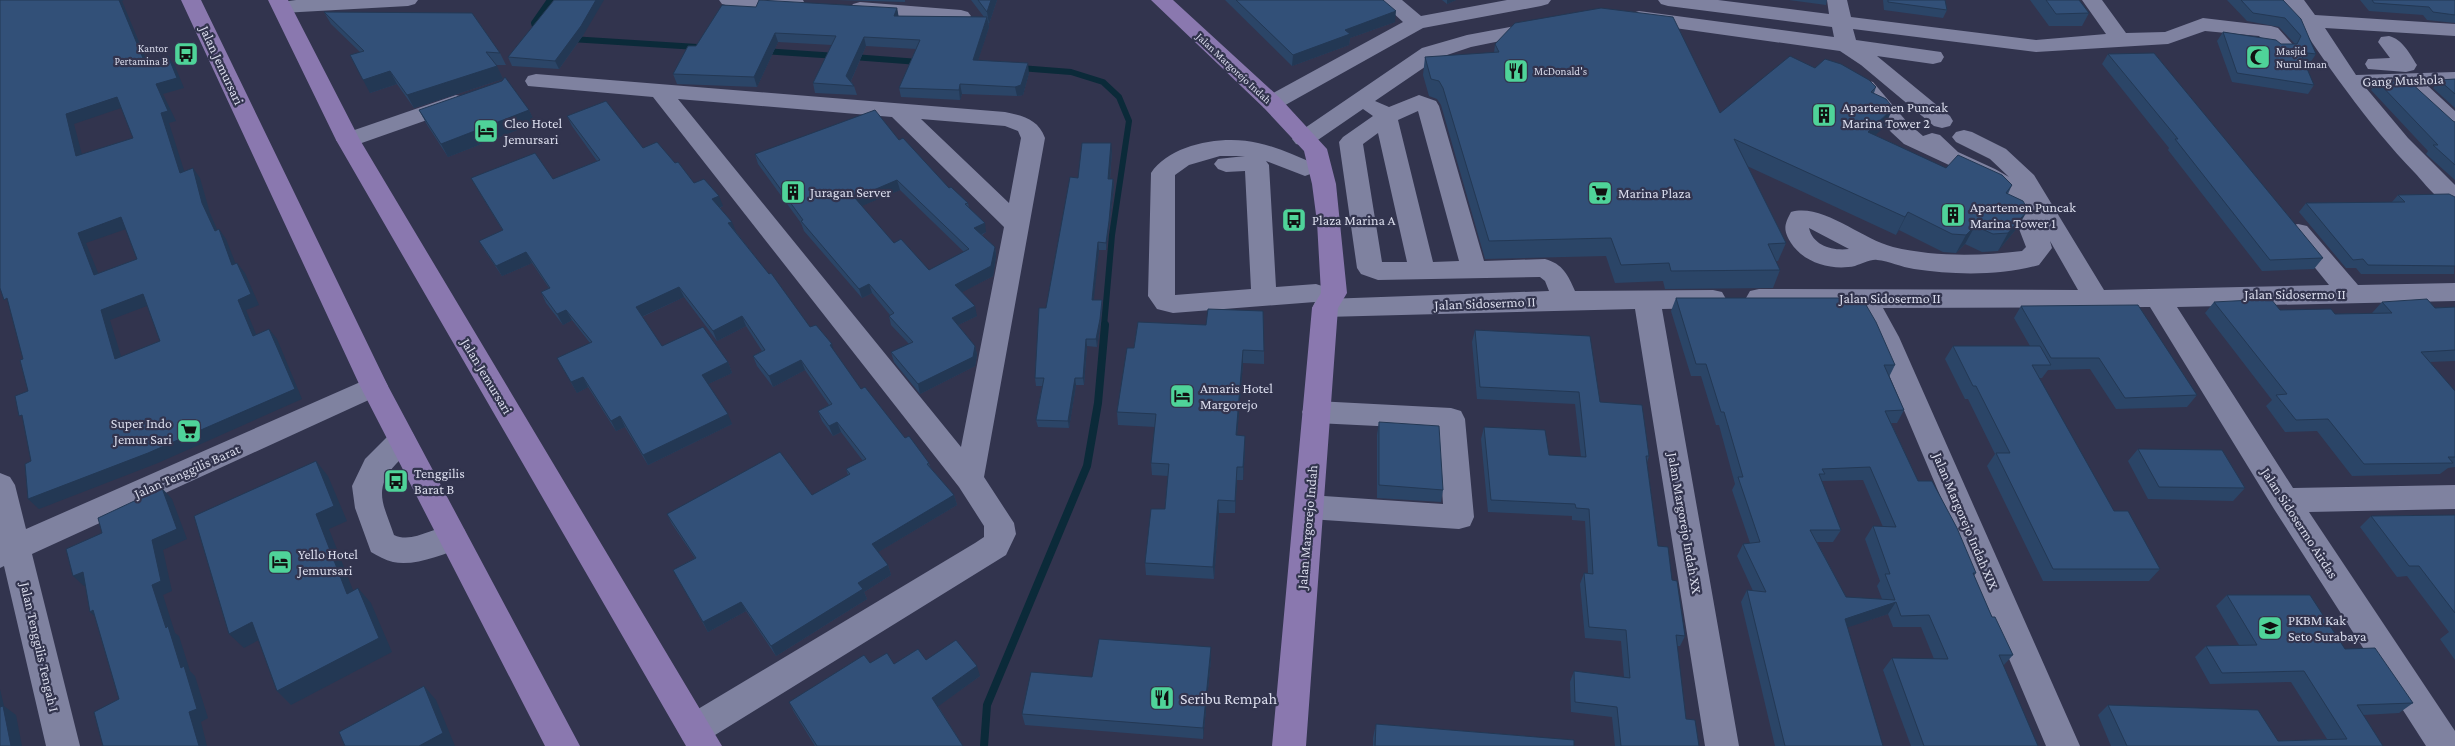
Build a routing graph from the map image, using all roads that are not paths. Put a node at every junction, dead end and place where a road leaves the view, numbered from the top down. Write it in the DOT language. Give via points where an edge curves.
graph roads {
  1 [pos="192,0"];
  2 [pos="408,0"];
  3 [pos="729,0"];
  4 [pos="735,0"];
  5 [pos="1162,0"];
  6 [pos="1390,0"];
  7 [pos="1541,0"];
  8 [pos="1668,0"];
  9 [pos="1837,0"];
  10 [pos="2092,0"];
  11 [pos="2114,0"];
  12 [pos="2293,0"];
  13 [pos="280,4"];
  14 [pos="814,5"];
  15 [pos="927,6"];
  16 [pos="843,7"];
  17 [pos="1615,15"];
  18 [pos="961,16"];
  19 [pos="1417,23"];
  20 [pos="1563,23"];
  21 [pos="2315,28"];
  22 [pos="2455,30"];
  23 [pos="1505,33"];
  24 [pos="1843,34"];
  25 [pos="2142,38"];
  26 [pos="2120,39"];
  27 [pos="2389,42"];
  28 [pos="2283,46"];
  29 [pos="2455,49"];
  30 [pos="1934,57"];
  31 [pos="1415,62"];
  32 [pos="2338,63"];
  33 [pos="1847,78"];
  34 [pos="2407,79"];
  35 [pos="2455,79"];
  36 [pos="536,81"];
  37 [pos="2350,82"];
  38 [pos="660,91"];
  39 [pos="476,95"];
  40 [pos="1272,102"];
  41 [pos="898,111"];
  42 [pos="1380,112"];
  43 [pos="1341,114"];
  44 [pos="2455,123"];
  45 [pos="1944,137"];
  46 [pos="1304,139"];
  47 [pos="348,140"];
  48 [pos="1305,168"];
  49 [pos="1163,173"];
  50 [pos="2455,199"];
  51 [pos="2283,214"];
  52 [pos="1017,225"];
  53 [pos="1872,249"];
  54 [pos="1474,270"];
  55 [pos="1422,271"];
  56 [pos="2455,292"];
  57 [pos="2351,294"];
  58 [pos="1264,298"];
  59 [pos="1864,298"];
  60 [pos="2158,298"];
  61 [pos="1647,299"];
  62 [pos="2096,299"];
  63 [pos="1566,300"];
  64 [pos="1320,301"];
  65 [pos="374,386"];
  66 [pos="1316,412"];
  67 [pos="402,440"];
  68 [pos="968,479"];
  69 [pos="0,485"];
  70 [pos="2455,497"];
  71 [pos="2285,500"];
  72 [pos="1309,507"];
  73 [pos="453,538"];
  74 [pos="8,552"];
  75 [pos="700,737"];
  76 [pos="63,746"];
  77 [pos="563,746"];
  78 [pos="1289,746"];
  79 [pos="1722,746"];
  80 [pos="2063,746"];
  81 [pos="2445,746"];
  1 -- 65 [label="main road, Jalan Jemursari"];
  2 -- 13 [label="street"];
  3 -- 4 [label="street"];
  4 -- 14 [label="street"];
  5 -- 40 [label="main road, Jalan Margorejo Indah"];
  6 -- 19 [label="street"];
  7 -- 19 [label="street"];
  8 -- 24 [label="street"];
  9 -- 24 [label="street"];
  10 -- 26 [label="street"];
  11 -- 25 [label="street"];
  12 -- 21 [label="street"];
  13 -- 47 [label="main road, Jalan Jemursari"];
  15 -- 16 [label="street"];
  15 -- 18 [label="street"];
  17 -- 24 [label="street"];
  19 -- 40 [label="street"];
  20 -- 23 [label="street"];
  21 -- 22 [label="street"];
  21 -- 27 [label="street"];
  21 -- 32 [label="street"];
  23 -- 31 [label="street" via="1442,48"];
  23 -- 31 [label="street" via="1493,51 1472,61"];
  24 -- 26 [label="street" via="2036,46"];
  24 -- 30 [label="street"];
  24 -- 45 [label="street"];
  25 -- 26 [label="street"];
  25 -- 28 [label="street" via="2174,37 2199,25 2209,24 2264,30"];
  27 -- 29 [label="street"];
  27 -- 32 [label="street" via="2406,65"];
  31 -- 43 [label="street"];
  32 -- 37 [label="street"];
  33 -- 45 [label="street" via="1879,99 1912,139 1925,147"];
  34 -- 35 [label="street, Gang Mushola"];
  34 -- 37 [label="street, Gang Mushola"];
  34 -- 44 [label="street"];
  36 -- 38 [label="street"];
  37 -- 50 [label="street" via="2407,150"];
  38 -- 41 [label="street"];
  38 -- 68 [label="street"];
  39 -- 47 [label="street"];
  40 -- 46 [label="main road, Jalan Margorejo Indah"];
  41 -- 52 [label="street"];
  41 -- 52 [label="street" via="1005,119 1026,124 1033,138"];
  42 -- 43 [label="street"];
  42 -- 54 [label="street" via="1419,102 1428,106"];
  42 -- 55 [label="street"];
  42 -- 55 [label="street" via="1350,144 1368,263 1370,268 1378,271"];
  43 -- 46 [label="street"];
  45 -- 53 [label="street" via="2005,186 2020,205 2036,235 2039,248 2030,259 1976,264 1900,258"];
  45 -- 62 [label="street" via="1998,154 2026,180"];
  46 -- 48 [label="main road, Jalan Margorejo Indah"];
  46 -- 64 [label="main road, Jalan Margorejo Indah" via="1315,149 1329,222 1334,293"];
  47 -- 75 [label="main road, Jalan Jemursari"];
  48 -- 49 [label="street" via="1260,151 1227,148 1178,159 1168,164"];
  48 -- 64 [label="main road, Jalan Margorejo Indah"];
  49 -- 58 [label="street" via="1215,164 1257,165"];
  49 -- 58 [label="street, Jalan Sidosermo II" via="1162,299 1173,304"];
  51 -- 57 [label="street"];
  52 -- 68 [label="street"];
  54 -- 55 [label="street"];
  54 -- 63 [label="street" via="1549,270 1556,276"];
  56 -- 57 [label="street, Jalan Sidosermo II"];
  57 -- 60 [label="street, Jalan Sidosermo II"];
  58 -- 64 [label="street, Jalan Sidosermo II"];
  59 -- 61 [label="street, Jalan Sidosermo II"];
  59 -- 62 [label="street, Jalan Sidosermo II"];
  59 -- 80 [label="street, Jalan Margorejo Indah XIX" via="1886,337"];
  60 -- 62 [label="street, Jalan Sidosermo II"];
  60 -- 71 [label="street, Jalan Sidosermo Airdas"];
  61 -- 63 [label="street, Jalan Sidosermo II"];
  61 -- 79 [label="street, Jalan Margorejo Indah XX"];
  63 -- 64 [label="street, Jalan Sidosermo II"];
  64 -- 66 [label="main road, Jalan Margorejo Indah"];
  65 -- 67 [label="main road, Jalan Jemursari"];
  65 -- 74 [label="street, Jalan Tenggilis Barat"];
  66 -- 72 [label="main road, Jalan Margorejo Indah"];
  66 -- 72 [label="street" via="1452,419 1459,517"];
  67 -- 73 [label="main road, Jalan Jemursari"];
  67 -- 73 [label="street" via="374,466 366,479 365,492 382,543 395,550 414,549"];
  68 -- 75 [label="street" via="999,523 1001,534 995,546"];
  69 -- 74 [label="street, Jalan Tenggilis Tengah I"];
  70 -- 71 [label="street"];
  71 -- 81 [label="street, Jalan Sidosermo Airdas"];
  72 -- 78 [label="main road, Jalan Margorejo Indah"];
  73 -- 77 [label="main road, Jalan Jemursari"];
  74 -- 76 [label="street, Jalan Tenggilis Tengah I"];
}
